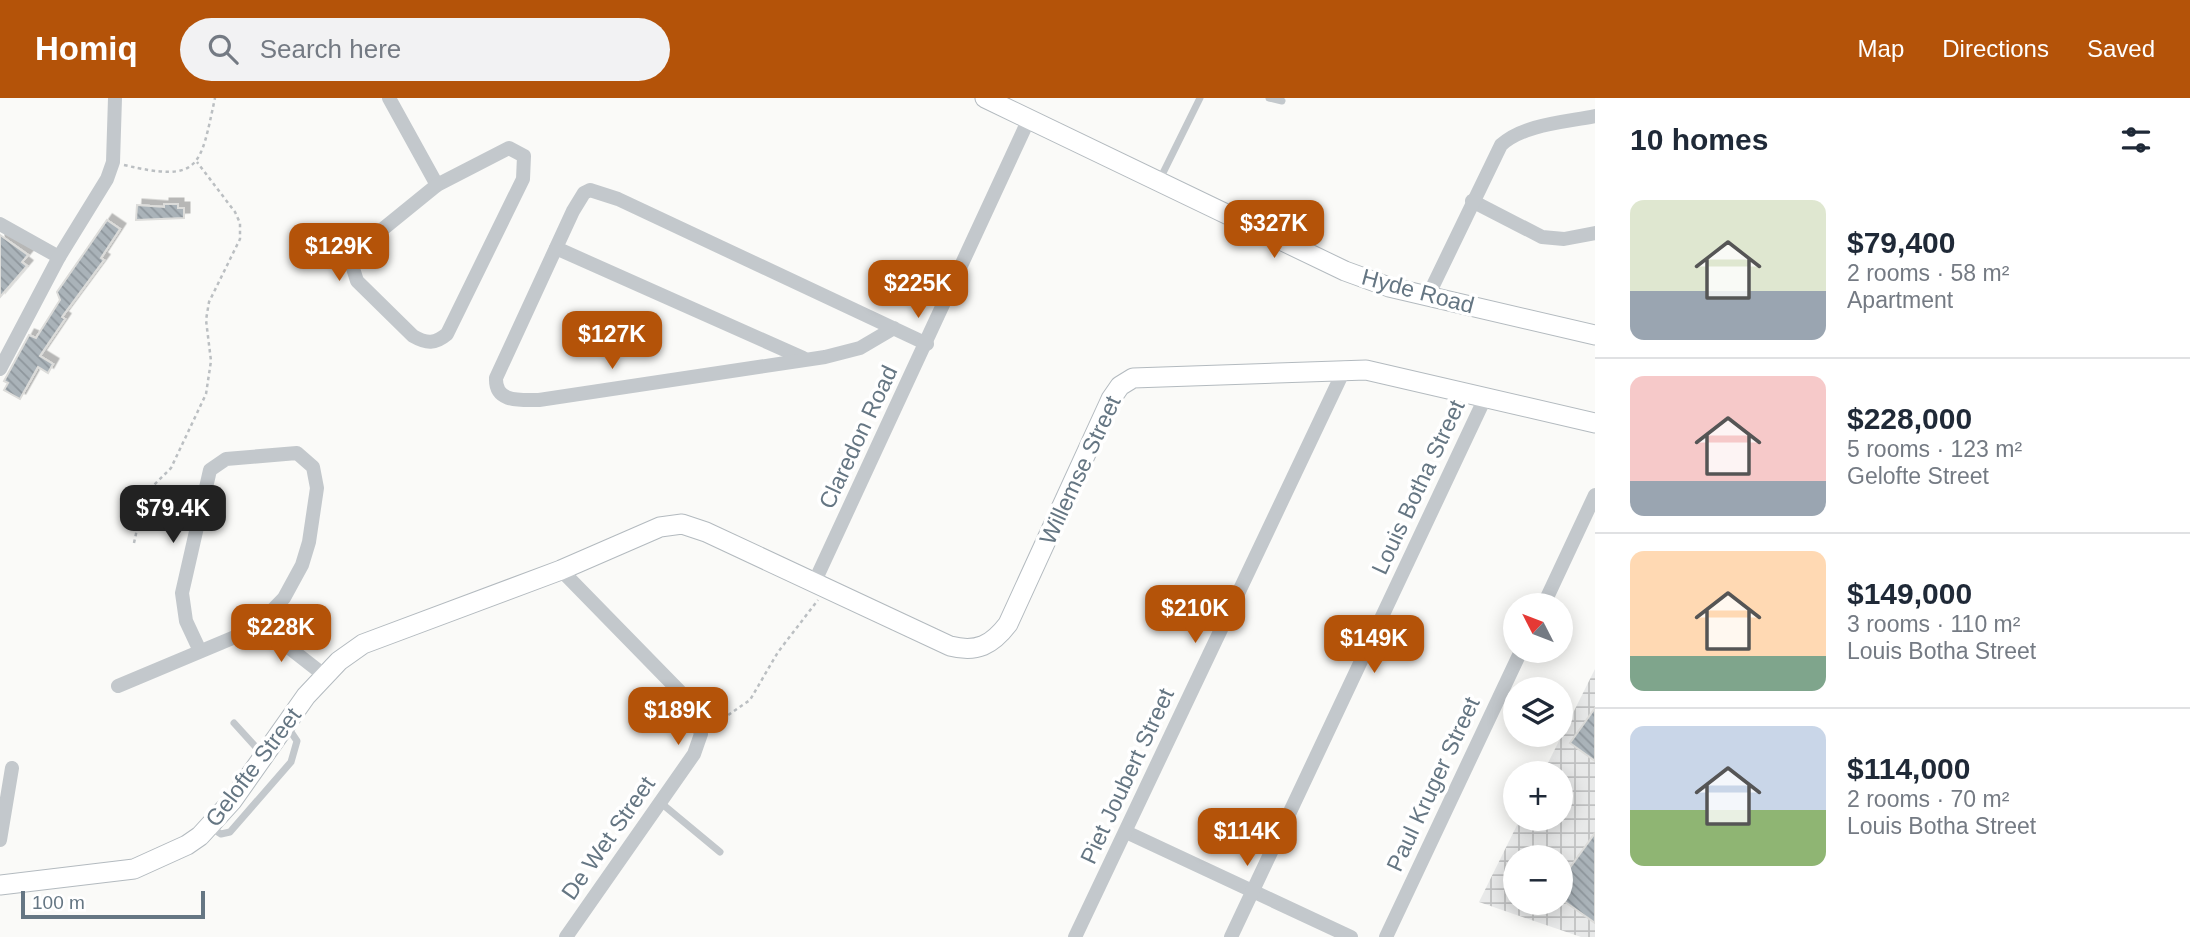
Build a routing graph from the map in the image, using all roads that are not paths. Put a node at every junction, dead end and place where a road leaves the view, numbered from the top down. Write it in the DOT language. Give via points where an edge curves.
graph roads {
  1 [pos="115,98"];
  2 [pos="389,98"];
  3 [pos="985,98"];
  4 [pos="1200,98"];
  5 [pos="1269,98"];
  6 [pos="1282,102"];
  7 [pos="1595,116"];
  8 [pos="1028,121"];
  9 [pos="1158,182"];
  10 [pos="437,185"];
  11 [pos="1472,201"];
  12 [pos="0,224"];
  13 [pos="1595,233"];
  14 [pos="556,248"];
  15 [pos="60,257"];
  16 [pos="1428,296"];
  17 [pos="894,328"];
  18 [pos="1595,335"];
  19 [pos="927,344"];
  20 [pos="805,359"];
  21 [pos="1345,368"];
  22 [pos="0,369"];
  23 [pos="1485,398"];
  24 [pos="1595,423"];
  25 [pos="1595,495"];
  26 [pos="641,535"];
  27 [pos="561,570"];
  28 [pos="821,583"];
  29 [pos="1549,593"];
  30 [pos="260,625"];
  31 [pos="200,651"];
  32 [pos="1515,663"];
  33 [pos="324,676"];
  34 [pos="118,687"];
  35 [pos="234,723"];
  36 [pos="286,724"];
  37 [pos="264,755"];
  38 [pos="12,768"];
  39 [pos="661,803"];
  40 [pos="209,826"];
  41 [pos="1126,832"];
  42 [pos="0,840"];
  43 [pos="720,852"];
  44 [pos="0,885"];
  45 [pos="1252,890"];
  46 [pos="566,937"];
  47 [pos="1075,937"];
  48 [pos="1231,937"];
  49 [pos="1351,937"];
  50 [pos="1386,937"];
  1 -- 15 [label="street" via="113,162"];
  2 -- 10 [label="street"];
  3 -- 8 [label="street, Hyde Road"];
  4 -- 9 [label="lane"];
  5 -- 6 [label="lane"];
  7 -- 11 [label="street" via="1507,140"];
  8 -- 9 [label="street, Hyde Road"];
  8 -- 19 [label="street, Claredon Road"];
  9 -- 16 [label="street, Hyde Road" via="1345,271"];
  10 -- 10 [label="street" via="357,250 351,262 357,281 413,337 429,343 447,334 523,179 526,161 521,151 509,148"];
  11 -- 13 [label="street" via="1542,237 1564,239"];
  11 -- 16 [label="street"];
  12 -- 15 [label="street"];
  14 -- 17 [label="street" via="584,193 597,190"];
  14 -- 20 [label="street"];
  14 -- 20 [label="street" via="496,378 504,397 539,400"];
  15 -- 22 [label="street"];
  16 -- 18 [label="street, Hyde Road"];
  17 -- 19 [label="street"];
  17 -- 20 [label="street" via="860,348"];
  19 -- 28 [label="street, Claredon Road"];
  21 -- 23 [label="street, Willemse Street" via="1381,372"];
  21 -- 28 [label="street, Willemse Street" via="1144,377 1125,382 1111,399 1008,624 987,645 972,650 950,646"];
  21 -- 41 [label="street, Piet Joubert Street"];
  23 -- 24 [label="street, Willemse Street"];
  23 -- 45 [label="street, Louis Botha Street"];
  25 -- 29 [label="street"];
  26 -- 27 [label="street, Gelofte Street"];
  26 -- 28 [label="street, Willemse Street" via="674,523 690,525"];
  27 -- 33 [label="street, Gelofte Street" via="363,644"];
  27 -- 39 [label="street, De Wet Street" via="691,704 701,734 695,754"];
  30 -- 31 [label="street"];
  30 -- 31 [label="street" via="285,598 309,542 316,505 315,473 296,453 226,459 210,470 182,593 186,621"];
  30 -- 33 [label="street"];
  31 -- 34 [label="street"];
  32 -- 50 [label="street, Paul Kruger Street"];
  33 -- 36 [label="street, Gelofte Street"];
  35 -- 37 [label="lane"];
  36 -- 37 [label="street, Gelofte Street"];
  36 -- 40 [label="lane" via="297,741 291,762 230,832 221,834"];
  37 -- 40 [label="street, Gelofte Street"];
  38 -- 42 [label="street"];
  39 -- 43 [label="lane"];
  39 -- 46 [label="street, De Wet Street"];
  40 -- 44 [label="street, Gelofte Street" via="163,859 134,869"];
  41 -- 45 [label="street"];
  41 -- 47 [label="street, Piet Joubert Street"];
  45 -- 48 [label="street, Louis Botha Street"];
  45 -- 49 [label="street"];
}
